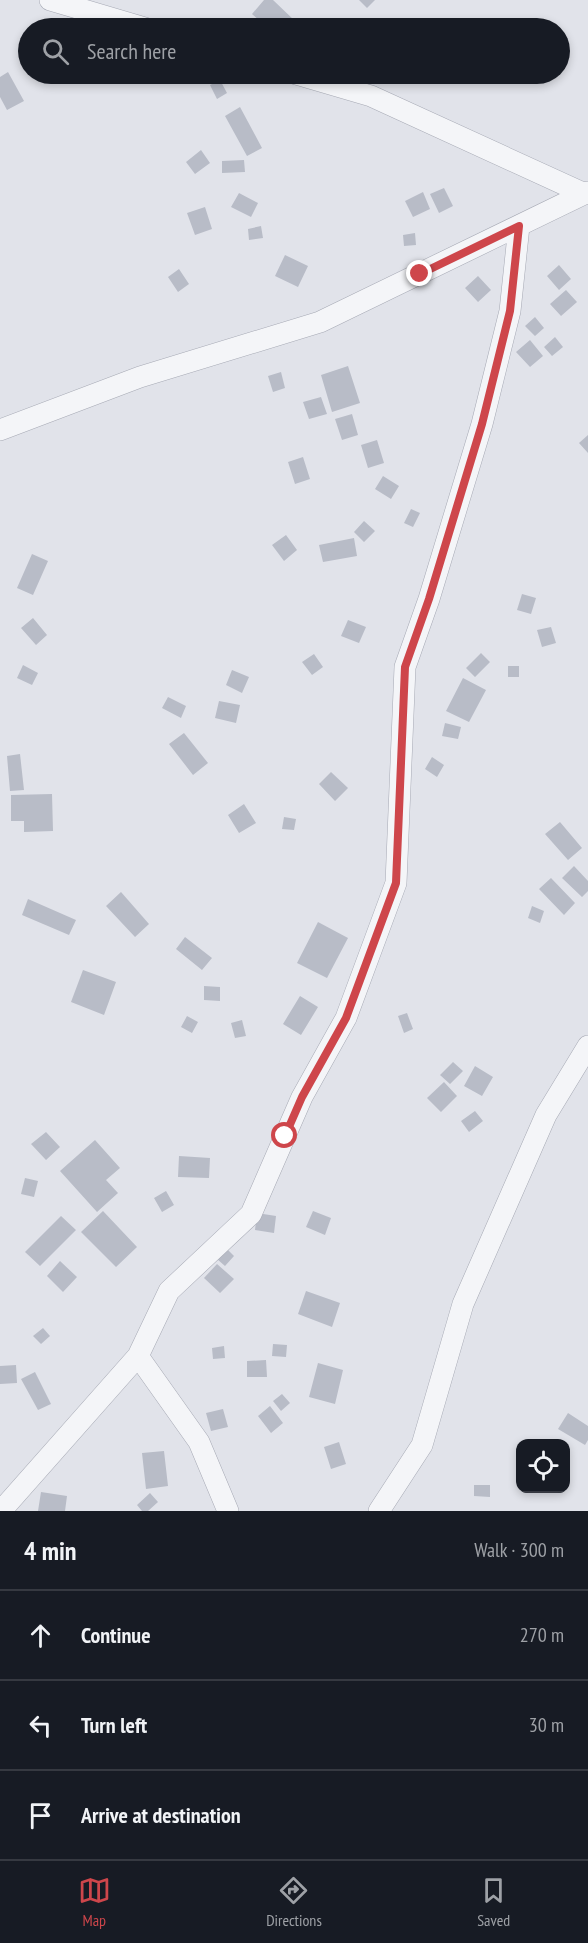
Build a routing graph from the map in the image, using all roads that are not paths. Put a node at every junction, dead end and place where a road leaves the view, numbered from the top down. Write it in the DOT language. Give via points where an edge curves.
graph roads {
  1 [pos="50,0"];
  2 [pos="111,18"];
  3 [pos="330,84"];
  4 [pos="587,193"];
  5 [pos="519,226"];
  6 [pos="0,430"];
  7 [pos="588,1046"];
  8 [pos="138,1356"];
  9 [pos="1,1511"];
  10 [pos="228,1511"];
  11 [pos="379,1511"];
  1 -- 2 [label="street"];
  3 -- 4 [label="street" via="370,96"];
  4 -- 5 [label="street"];
  5 -- 6 [label="street" via="320,322 140,377"];
  5 -- 8 [label="street" via="510,311 482,424 405,667 396,883 346,1018 302,1097 251,1214 169,1291"];
  7 -- 11 [label="street" via="546,1115 463,1304 422,1445"];
  8 -- 9 [label="street"];
  8 -- 10 [label="street" via="199,1442"];
}
